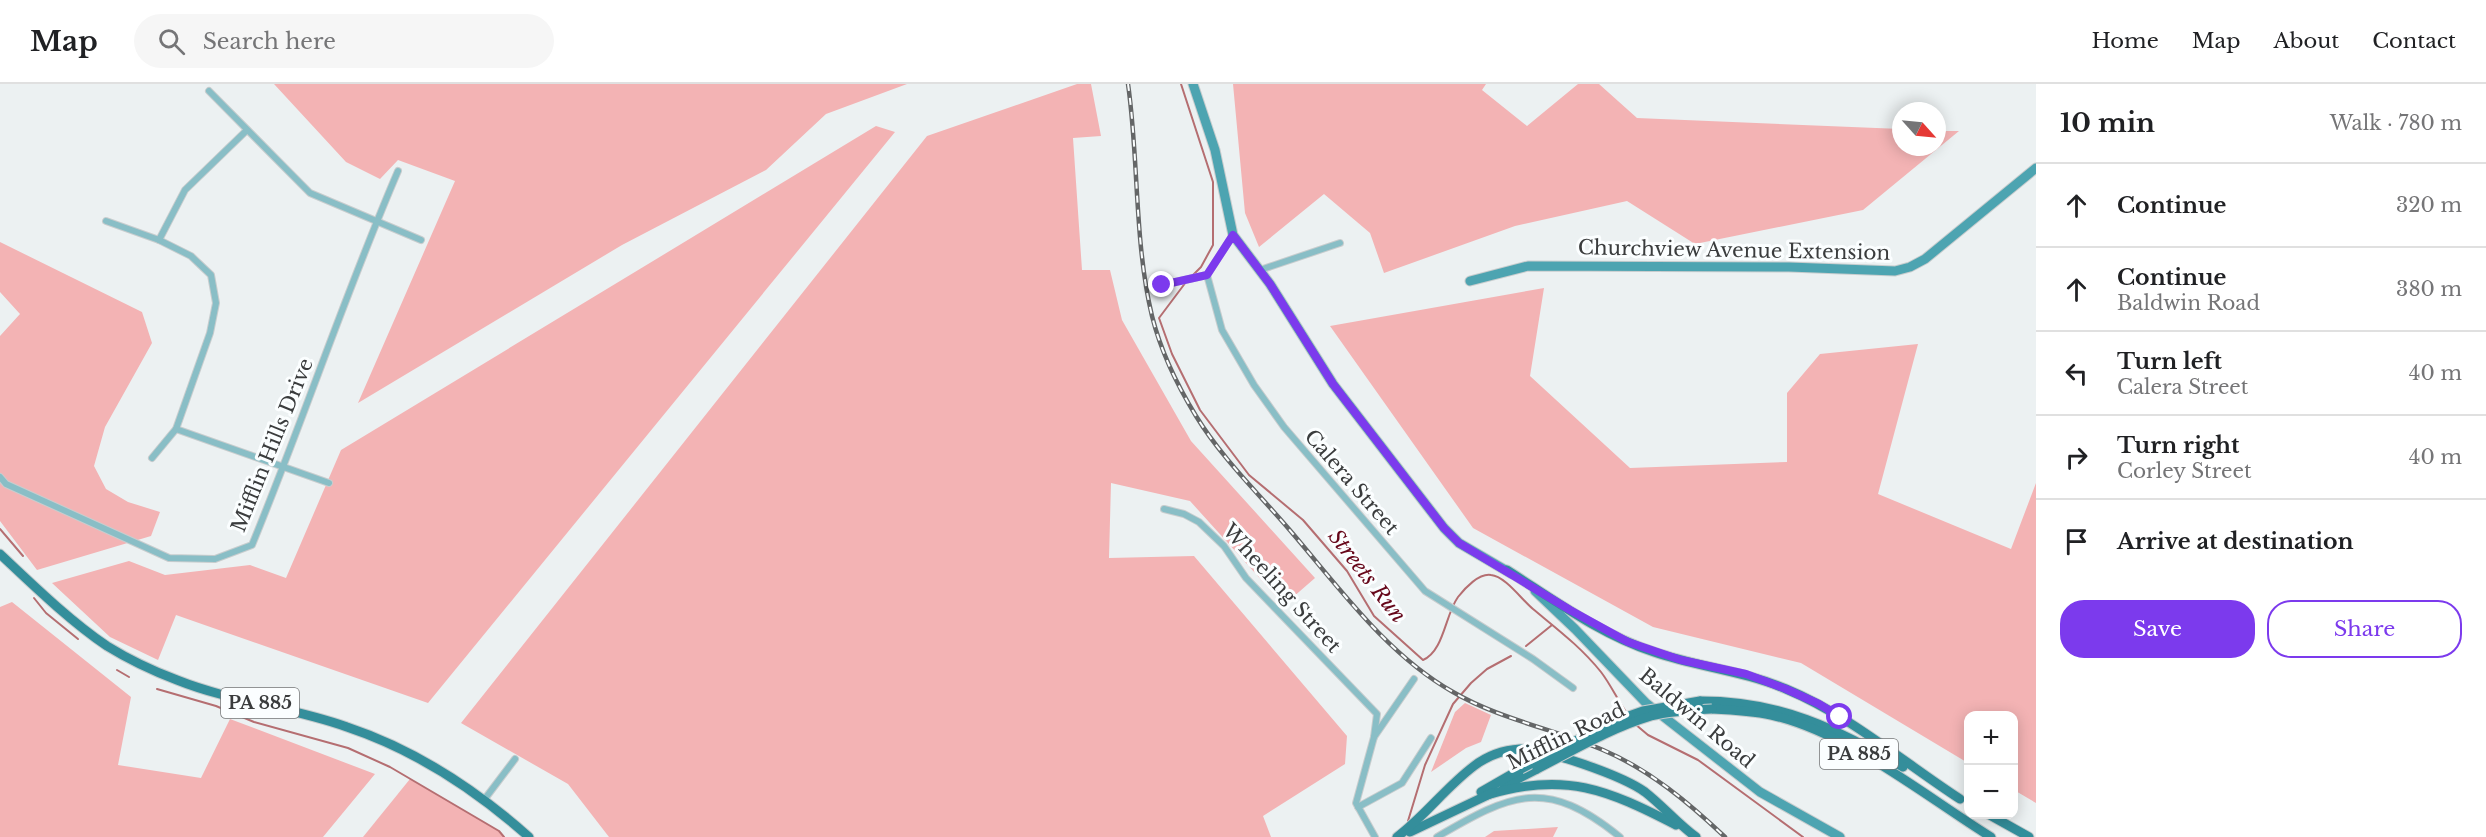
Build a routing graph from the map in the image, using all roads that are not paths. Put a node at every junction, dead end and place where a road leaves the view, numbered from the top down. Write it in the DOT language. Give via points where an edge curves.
graph roads {
  1 [pos="1193,84"];
  2 [pos="209,91"];
  3 [pos="247,130"];
  4 [pos="2036,168"];
  5 [pos="398,171"];
  6 [pos="106,221"];
  7 [pos="376,222"];
  8 [pos="1233,235"];
  9 [pos="159,240"];
  10 [pos="421,240"];
  11 [pos="1340,243"];
  12 [pos="1260,270"];
  13 [pos="1207,275"];
  14 [pos="1470,281"];
  15 [pos="1162,285"];
  16 [pos="176,429"];
  17 [pos="152,458"];
  18 [pos="284,466"];
  19 [pos="0,477"];
  20 [pos="329,483"];
  21 [pos="1164,509"];
  22 [pos="0,554"];
  23 [pos="1507,570"];
  24 [pos="1414,679"];
  25 [pos="1573,688"];
  26 [pos="1374,737"];
  27 [pos="1431,738"];
  28 [pos="515,759"];
  29 [pos="1487,795"];
  30 [pos="484,800"];
  31 [pos="1964,801"];
  32 [pos="1358,807"];
  33 [pos="1997,819"];
  34 [pos="1421,826"];
  35 [pos="1693,834"];
  36 [pos="529,837"];
  37 [pos="1375,837"];
  38 [pos="1398,837"];
  39 [pos="1437,837"];
  40 [pos="1620,837"];
  41 [pos="1840,837"];
  42 [pos="1991,837"];
  43 [pos="2029,837"];
  1 -- 8 [label="main road, Baldwin Road" via="1215,150"];
  2 -- 3 [label="street"];
  3 -- 7 [label="street" via="310,193"];
  3 -- 9 [label="street" via="185,190"];
  4 -- 14 [label="main road, Churchview Avenue Extension" via="1925,259 1895,270 1528,266"];
  5 -- 7 [label="street, Mifflin Hills Drive"];
  6 -- 9 [label="street"];
  7 -- 10 [label="street"];
  7 -- 18 [label="street, Mifflin Hills Drive"];
  8 -- 12 [label="main road, Baldwin Road"];
  8 -- 13 [label="street"];
  9 -- 16 [label="street" via="191,256 211,275 216,303 210,333"];
  11 -- 12 [label="street"];
  12 -- 23 [label="main road, Baldwin Road" via="1333,384 1444,528 1459,543"];
  13 -- 15 [label="street"];
  13 -- 25 [label="street, Calera Street" via="1222,330 1254,385 1284,427 1425,591 1533,658"];
  16 -- 17 [label="street"];
  16 -- 18 [label="street"];
  18 -- 19 [label="street, Mifflin Hills Drive" via="252,545 214,559 169,558 6,484"];
  18 -- 20 [label="street"];
  21 -- 26 [label="street, Wheeling Street" via="1199,522 1224,546 1246,578 1377,714"];
  22 -- 30 [label="main road, PA 885" via="92,635 132,659 177,680 380,739 417,756"];
  23 -- 31 [label="main road" via="1628,642 1681,660 1746,674 1819,704"];
  23 -- 41 [label="main road, Baldwin Road" via="1575,629 1646,703 1760,792"];
  24 -- 26 [label="street"];
  26 -- 32 [label="street"];
  27 -- 32 [label="street" via="1402,783"];
  28 -- 30 [label="street"];
  29 -- 34 [label="main road, Mifflin Road / PA 885"];
  29 -- 35 [label="main road" via="1533,785 1588,787 1636,805"];
  29 -- 42 [label="main road, Mifflin Road / PA 885, bridge" via="1605,734 1651,716 1712,709 1772,715 1815,730 1881,766"];
  30 -- 36 [label="main road, PA 885"];
  31 -- 34 [label="main road, Mifflin Road / PA 885, bridge" via="1802,716 1753,704 1700,701 1643,711 1612,722"];
  32 -- 37 [label="street"];
  33 -- 43 [label="main road"];
  34 -- 38 [label="main road, Mifflin Road / PA 885"];
  35 -- 38 [label="main road" via="1643,791 1626,782 1521,749 1505,751 1474,765"];
  39 -- 40 [label="street" via="1493,806 1512,800 1547,798 1580,808"];
}
